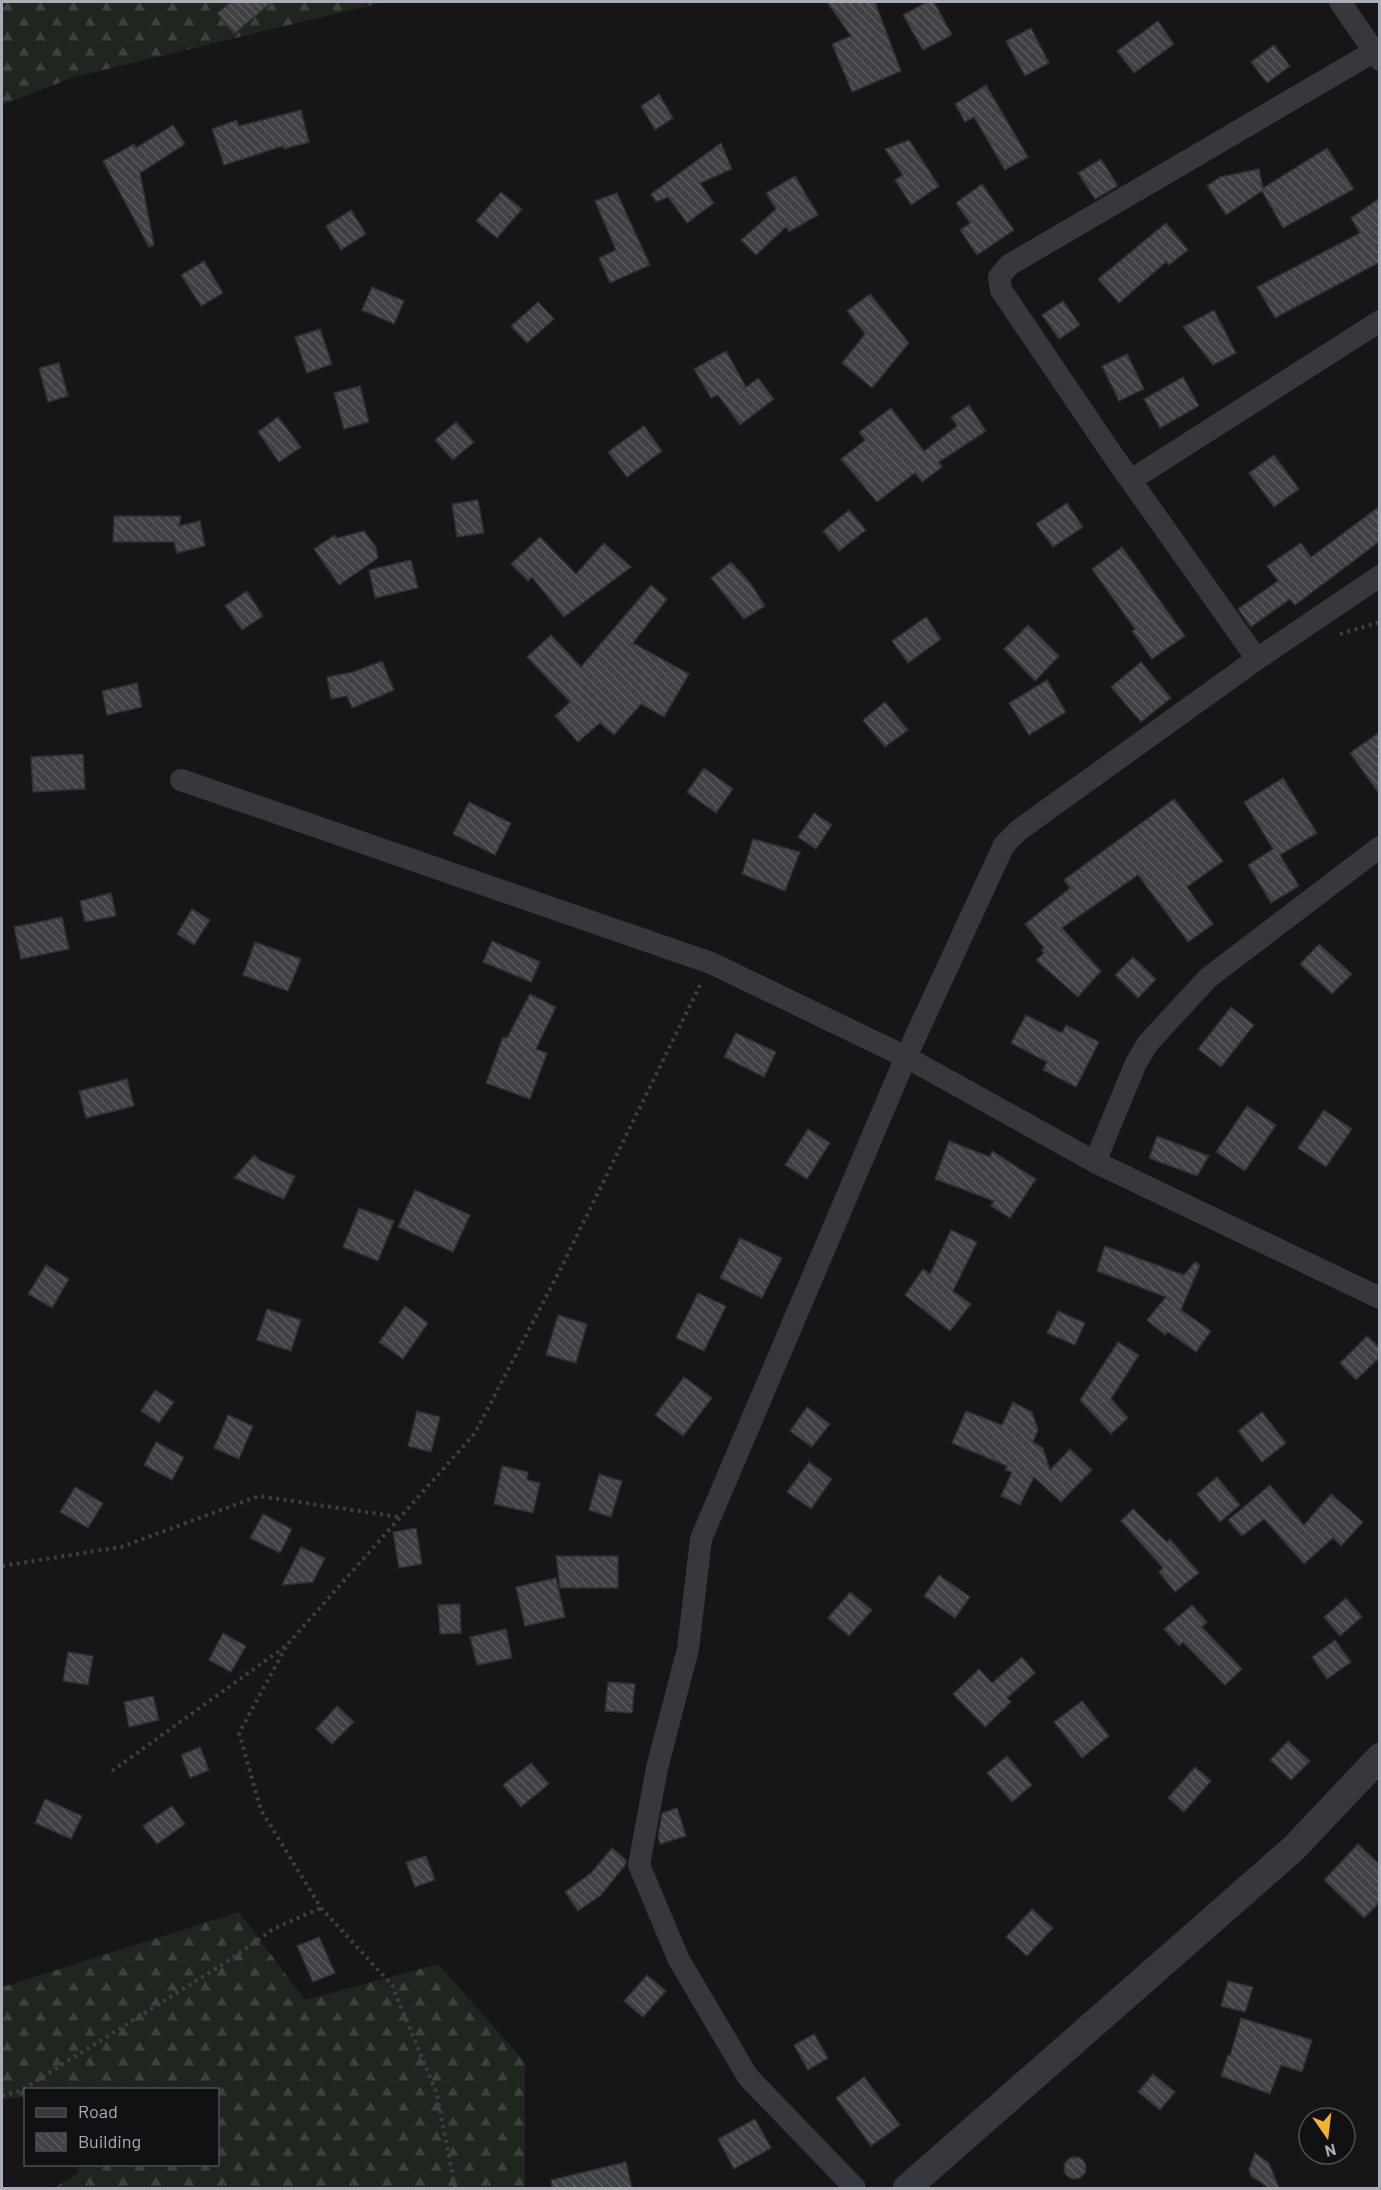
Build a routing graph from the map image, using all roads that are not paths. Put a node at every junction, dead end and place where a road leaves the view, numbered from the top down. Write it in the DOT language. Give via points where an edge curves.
graph roads {
  1 [pos="1340,2"];
  2 [pos="1378,53"];
  3 [pos="1380,321"];
  4 [pos="1131,480"];
  5 [pos="1380,576"];
  6 [pos="1257,659"];
  7 [pos="181,780"];
  8 [pos="1380,848"];
  9 [pos="906,1057"];
  10 [pos="1095,1162"];
  11 [pos="1380,1298"];
  12 [pos="1380,1757"];
  13 [pos="855,2188"];
  14 [pos="907,2188"];
  1 -- 2 [label="street"];
  2 -- 4 [label="street" via="1009,265 999,277 1001,290"];
  3 -- 4 [label="street"];
  4 -- 6 [label="street"];
  5 -- 6 [label="street"];
  6 -- 9 [label="street" via="1019,830 1004,845"];
  7 -- 9 [label="street" via="711,963"];
  8 -- 10 [label="street" via="1208,978 1148,1043"];
  9 -- 10 [label="street"];
  9 -- 13 [label="street" via="701,1539 688,1649 657,1768 639,1865 679,1960 748,2077"];
  10 -- 11 [label="street"];
  12 -- 14 [label="street" via="1294,1848"];
}
